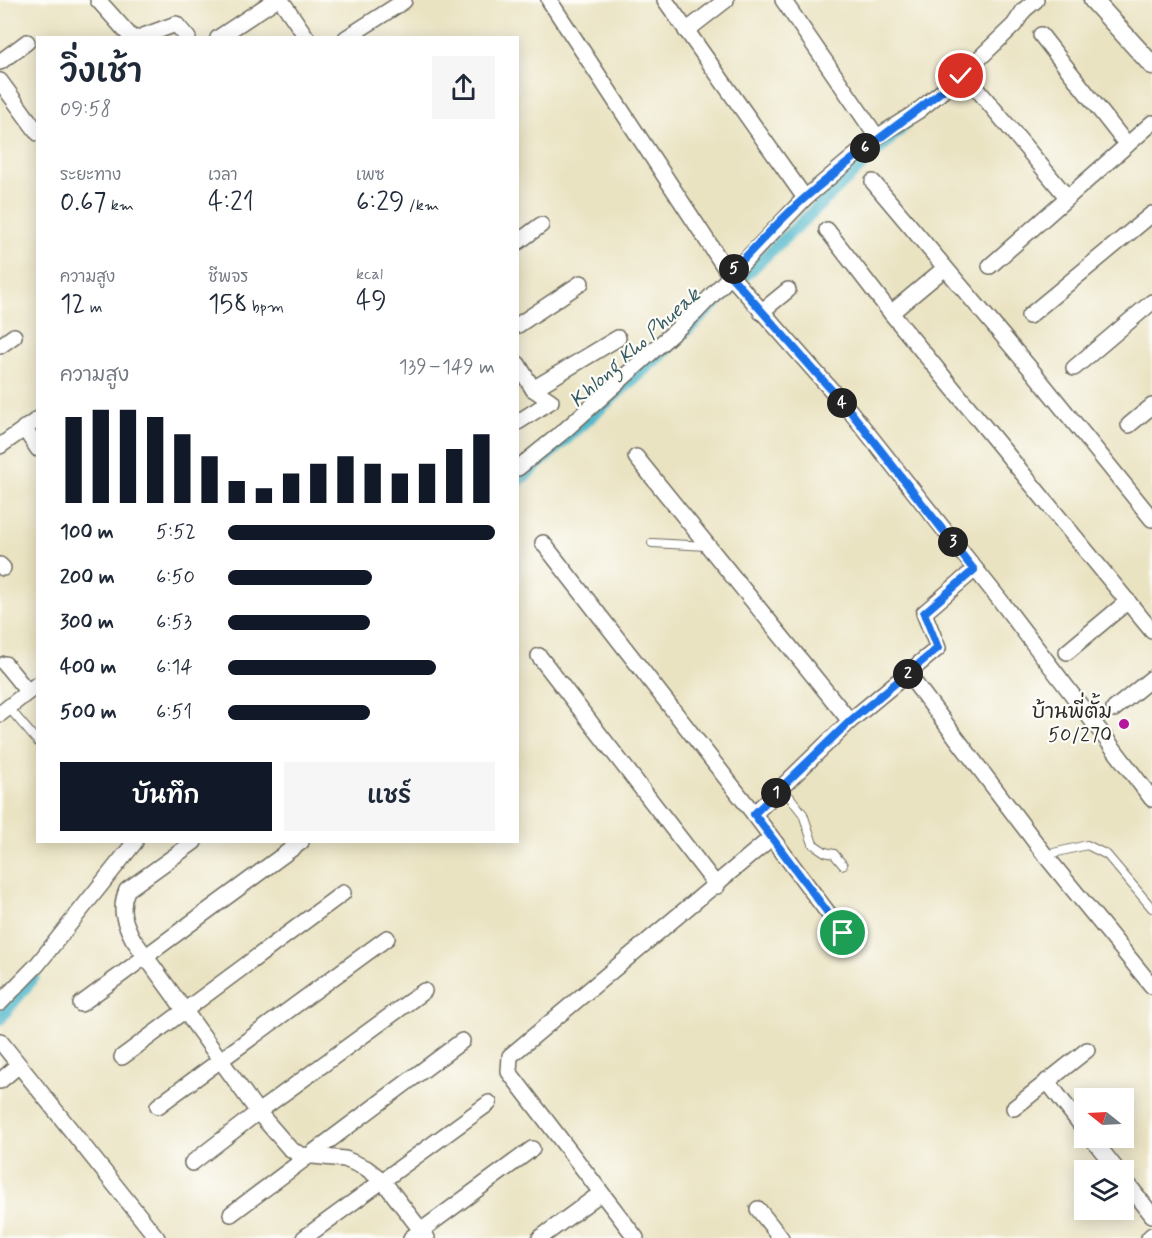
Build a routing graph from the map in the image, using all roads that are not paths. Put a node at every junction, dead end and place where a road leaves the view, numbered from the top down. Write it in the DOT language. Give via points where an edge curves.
graph roads {
  1 [pos="98,0"];
  2 [pos="275,0"];
  3 [pos="281,0"];
  4 [pos="549,0"];
  5 [pos="665,0"];
  6 [pos="726,0"];
  7 [pos="783,0"];
  8 [pos="1036,0"];
  9 [pos="1092,0"];
  10 [pos="404,1"];
  11 [pos="686,31"];
  12 [pos="1041,35"];
  13 [pos="130,36"];
  14 [pos="143,36"];
  15 [pos="186,36"];
  16 [pos="221,36"];
  17 [pos="306,36"];
  18 [pos="349,36"];
  19 [pos="27,42"];
  20 [pos="0,62"];
  21 [pos="1152,65"];
  22 [pos="0,81"];
  23 [pos="978,90"];
  24 [pos="1152,123"];
  25 [pos="36,130"];
  26 [pos="877,137"];
  27 [pos="1128,145"];
  28 [pos="873,182"];
  29 [pos="1067,197"];
  30 [pos="805,198"];
  31 [pos="1152,214"];
  32 [pos="541,225"];
  33 [pos="827,230"];
  34 [pos="519,241"];
  35 [pos="990,266"];
  36 [pos="945,268"];
  37 [pos="734,280"];
  38 [pos="581,283"];
  39 [pos="788,290"];
  40 [pos="1152,302"];
  41 [pos="761,312"];
  42 [pos="891,313"];
  43 [pos="1029,316"];
  44 [pos="519,324"];
  45 [pos="15,336"];
  46 [pos="618,338"];
  47 [pos="0,346"];
  48 [pos="519,366"];
  49 [pos="1074,368"];
  50 [pos="533,389"];
  51 [pos="1152,406"];
  52 [pos="36,419"];
  53 [pos="519,421"];
  54 [pos="1129,425"];
  55 [pos="24,428"];
  56 [pos="0,446"];
  57 [pos="36,447"];
  58 [pos="636,457"];
  59 [pos="519,467"];
  60 [pos="1152,519"];
  61 [pos="543,543"];
  62 [pos="652,543"];
  63 [pos="707,546"];
  64 [pos="974,570"];
  65 [pos="1128,601"];
  66 [pos="1152,631"];
  67 [pos="1067,652"];
  68 [pos="540,656"];
  69 [pos="5,664"];
  70 [pos="908,674"];
  71 [pos="1152,678"];
  72 [pos="33,688"];
  73 [pos="1114,709"];
  74 [pos="4,711"];
  75 [pos="850,721"];
  76 [pos="36,738"];
  77 [pos="782,787"];
  78 [pos="1152,799"];
  79 [pos="754,814"];
  80 [pos="771,838"];
  81 [pos="134,843"];
  82 [pos="193,843"];
  83 [pos="300,843"];
  84 [pos="1045,855"];
  85 [pos="843,865"];
  86 [pos="717,886"];
  87 [pos="343,893"];
  88 [pos="1152,908"];
  89 [pos="843,933"];
  90 [pos="387,938"];
  91 [pos="145,956"];
  92 [pos="1152,986"];
  93 [pos="424,990"];
  94 [pos="0,1003"];
  95 [pos="81,1004"];
  96 [pos="184,1009"];
  97 [pos="0,1041"];
  98 [pos="462,1041"];
  99 [pos="1087,1050"];
  100 [pos="122,1057"];
  101 [pos="220,1059"];
  102 [pos="19,1065"];
  103 [pos="0,1081"];
  104 [pos="1047,1081"];
  105 [pos="489,1103"];
  106 [pos="158,1106"];
  107 [pos="1014,1108"];
  108 [pos="258,1112"];
  109 [pos="1074,1116"];
  110 [pos="1100,1148"];
  111 [pos="532,1149"];
  112 [pos="306,1155"];
  113 [pos="1109,1160"];
  114 [pos="192,1163"];
  115 [pos="383,1180"];
  116 [pos="1134,1192"];
  117 [pos="601,1193"];
  118 [pos="759,1209"];
  119 [pos="231,1214"];
  120 [pos="1152,1215"];
  121 [pos="420,1235"];
  122 [pos="157,1238"];
  123 [pos="304,1238"];
  124 [pos="540,1238"];
  125 [pos="636,1238"];
  126 [pos="781,1238"];
  1 -- 13 [label="street"];
  2 -- 16 [label="street"];
  3 -- 17 [label="street"];
  4 -- 37 [label="street"];
  5 -- 11 [label="street"];
  6 -- 11 [label="street"];
  7 -- 26 [label="street"];
  8 -- 26 [label="street" via="961,76 918,111"];
  9 -- 21 [label="street"];
  10 -- 18 [label="street"];
  11 -- 30 [label="street"];
  12 -- 27 [label="street"];
  14 -- 15 [label="street" via="176,24"];
  19 -- 20 [label="street"];
  22 -- 25 [label="street"];
  23 -- 29 [label="street"];
  24 -- 27 [label="street"];
  26 -- 30 [label="street"];
  27 -- 29 [label="street"];
  28 -- 36 [label="street"];
  29 -- 35 [label="street"];
  30 -- 37 [label="street"];
  31 -- 43 [label="street"];
  32 -- 34 [label="street"];
  33 -- 42 [label="street"];
  36 -- 42 [label="street"];
  36 -- 60 [label="street"];
  37 -- 41 [label="street"];
  37 -- 59 [label="street"];
  38 -- 44 [label="street"];
  39 -- 41 [label="street"];
  40 -- 49 [label="street"];
  41 -- 64 [label="street" via="850,411"];
  42 -- 65 [label="street"];
  45 -- 47 [label="street"];
  46 -- 50 [label="street"];
  48 -- 50 [label="street"];
  50 -- 53 [label="street" via="551,401"];
  51 -- 54 [label="street"];
  52 -- 55 [label="street"];
  55 -- 56 [label="street"];
  55 -- 57 [label="street"];
  58 -- 63 [label="street"];
  61 -- 79 [label="street"];
  62 -- 63 [label="lane"];
  63 -- 75 [label="street"];
  64 -- 70 [label="street" via="924,613 938,648"];
  64 -- 78 [label="street"];
  65 -- 66 [label="street"];
  65 -- 67 [label="street"];
  68 -- 86 [label="street"];
  69 -- 72 [label="street"];
  70 -- 75 [label="street"];
  70 -- 84 [label="street"];
  71 -- 73 [label="street"];
  72 -- 74 [label="street"];
  74 -- 76 [label="lane"];
  75 -- 77 [label="street"];
  77 -- 79 [label="street"];
  77 -- 85 [label="lane" via="803,814 813,844 834,854"];
  79 -- 80 [label="street"];
  80 -- 86 [label="street"];
  80 -- 89 [label="street"];
  81 -- 94 [label="street" via="37,965"];
  82 -- 91 [label="street" via="128,890 123,900 122,920"];
  83 -- 91 [label="street"];
  84 -- 88 [label="lane" via="1087,845 1107,855"];
  84 -- 92 [label="street"];
  86 -- 117 [label="street" via="510,1056 509,1072"];
  87 -- 96 [label="street"];
  90 -- 101 [label="street"];
  91 -- 95 [label="street"];
  91 -- 96 [label="street"];
  93 -- 108 [label="street"];
  96 -- 100 [label="street"];
  96 -- 101 [label="street"];
  97 -- 102 [label="street"];
  98 -- 112 [label="street"];
  99 -- 104 [label="street"];
  101 -- 106 [label="street"];
  101 -- 108 [label="street"];
  102 -- 103 [label="street"];
  102 -- 122 [label="street"];
  104 -- 107 [label="street"];
  104 -- 109 [label="street"];
  105 -- 115 [label="street"];
  108 -- 112 [label="street" via="291,1150"];
  108 -- 114 [label="street"];
  110 -- 113 [label="street"];
  111 -- 121 [label="street"];
  112 -- 115 [label="street" via="345,1159"];
  112 -- 119 [label="street"];
  115 -- 121 [label="street"];
  115 -- 123 [label="street"];
  116 -- 120 [label="street"];
  117 -- 124 [label="street"];
  117 -- 125 [label="street"];
  118 -- 126 [label="street"];
}
